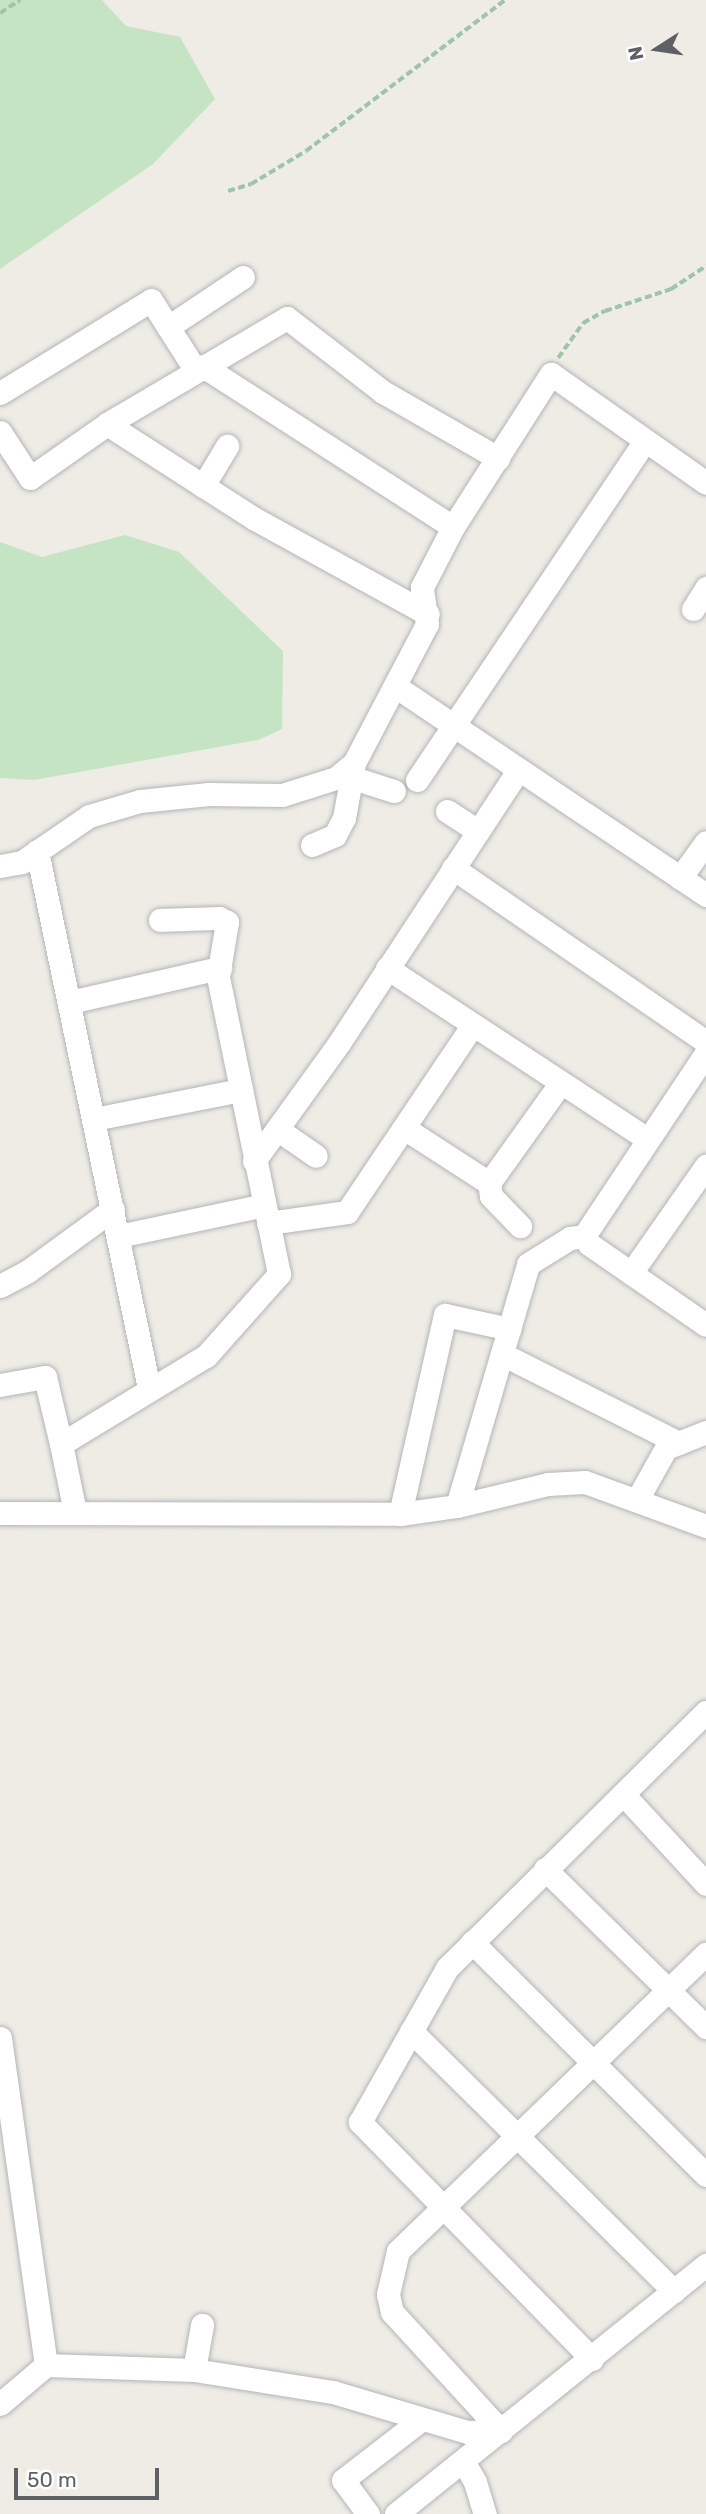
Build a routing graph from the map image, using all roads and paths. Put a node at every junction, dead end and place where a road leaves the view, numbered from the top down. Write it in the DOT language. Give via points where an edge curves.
graph roads {
  1 [pos="20,0"];
  2 [pos="505,0"];
  3 [pos="0,13"];
  4 [pos="229,191"];
  5 [pos="706,266"];
  6 [pos="243,277"];
  7 [pos="168,327"];
  8 [pos="200,369"];
  9 [pos="551,374"];
  10 [pos="0,393"];
  11 [pos="107,424"];
  12 [pos="0,432"];
  13 [pos="644,442"];
  14 [pos="227,446"];
  15 [pos="498,458"];
  16 [pos="706,483"];
  17 [pos="203,486"];
  18 [pos="453,527"];
  19 [pos="706,588"];
  20 [pos="693,609"];
  21 [pos="428,614"];
  22 [pos="395,686"];
  23 [pos="454,729"];
  24 [pos="352,770"];
  25 [pos="519,770"];
  26 [pos="417,780"];
  27 [pos="394,791"];
  28 [pos="447,811"];
  29 [pos="478,831"];
  30 [pos="706,842"];
  31 [pos="312,845"];
  32 [pos="37,851"];
  33 [pos="0,866"];
  34 [pos="453,868"];
  35 [pos="680,878"];
  36 [pos="706,895"];
  37 [pos="160,920"];
  38 [pos="220,968"];
  39 [pos="387,968"];
  40 [pos="70,1002"];
  41 [pos="472,1026"];
  42 [pos="706,1042"];
  43 [pos="706,1053"];
  44 [pos="560,1084"];
  45 [pos="241,1090"];
  46 [pos="94,1119"];
  47 [pos="404,1128"];
  48 [pos="277,1129"];
  49 [pos="647,1139"];
  50 [pos="316,1156"];
  51 [pos="254,1161"];
  52 [pos="706,1166"];
  53 [pos="489,1183"];
  54 [pos="113,1209"];
  55 [pos="266,1214"];
  56 [pos="520,1226"];
  57 [pos="118,1236"];
  58 [pos="584,1236"];
  59 [pos="631,1273"];
  60 [pos="0,1286"];
  61 [pos="705,1323"];
  62 [pos="510,1329"];
  63 [pos="502,1354"];
  64 [pos="0,1385"];
  65 [pos="149,1388"];
  66 [pos="706,1432"];
  67 [pos="679,1443"];
  68 [pos="61,1444"];
  69 [pos="638,1498"];
  70 [pos="457,1506"];
  71 [pos="75,1512"];
  72 [pos="0,1513"];
  73 [pos="400,1514"];
  74 [pos="706,1526"];
  75 [pos="704,1719"];
  76 [pos="623,1794"];
  77 [pos="545,1869"];
  78 [pos="706,1884"];
  79 [pos="472,1942"];
  80 [pos="706,1954"];
  81 [pos="668,1990"];
  82 [pos="706,2027"];
  83 [pos="411,2031"];
  84 [pos="0,2038"];
  85 [pos="591,2064"];
  86 [pos="517,2134"];
  87 [pos="706,2175"];
  88 [pos="440,2208"];
  89 [pos="706,2265"];
  90 [pos="674,2291"];
  91 [pos="202,2325"];
  92 [pos="592,2359"];
  93 [pos="46,2365"];
  94 [pos="194,2370"];
  95 [pos="0,2404"];
  96 [pos="422,2419"];
  97 [pos="501,2431"];
  98 [pos="463,2461"];
  99 [pos="368,2514"];
  100 [pos="396,2514"];
  101 [pos="485,2514"];
  1 -- 3 [label="path"];
  2 -- 4 [label="path" via="306,150 251,184"];
  5 -- 9 [label="path" via="671,289 583,323 562,348"];
  6 -- 7 [label="street"];
  7 -- 8 [label="street"];
  7 -- 10 [label="street" via="151,300"];
  8 -- 11 [label="street"];
  8 -- 15 [label="street" via="287,318 383,392"];
  8 -- 18 [label="street"];
  9 -- 13 [label="street"];
  9 -- 15 [label="street"];
  11 -- 12 [label="street" via="30,478"];
  11 -- 17 [label="street"];
  13 -- 16 [label="street"];
  13 -- 23 [label="street"];
  14 -- 17 [label="street"];
  15 -- 18 [label="street"];
  17 -- 21 [label="street"];
  18 -- 21 [label="street" via="422,587"];
  19 -- 20 [label="street"];
  21 -- 22 [label="street"];
  22 -- 23 [label="street"];
  22 -- 24 [label="street"];
  23 -- 25 [label="street"];
  23 -- 26 [label="street"];
  24 -- 27 [label="street"];
  24 -- 31 [label="street" via="344,818 335,835"];
  24 -- 32 [label="street" via="282,795 209,794 140,801 89,816"];
  25 -- 29 [label="street"];
  25 -- 35 [label="street"];
  28 -- 29 [label="street"];
  29 -- 34 [label="street"];
  30 -- 35 [label="street"];
  32 -- 33 [label="street" via="22,862"];
  32 -- 40 [label="street"];
  34 -- 39 [label="street"];
  34 -- 42 [label="street"];
  35 -- 36 [label="street"];
  37 -- 38 [label="street" via="219,918 227,922"];
  38 -- 40 [label="street"];
  38 -- 45 [label="street"];
  39 -- 41 [label="street"];
  39 -- 48 [label="street"];
  40 -- 46 [label="street"];
  41 -- 44 [label="street"];
  41 -- 47 [label="street"];
  43 -- 49 [label="street"];
  44 -- 49 [label="street"];
  44 -- 53 [label="street"];
  45 -- 46 [label="street"];
  45 -- 51 [label="street"];
  46 -- 54 [label="street"];
  47 -- 53 [label="street"];
  47 -- 55 [label="street" via="347,1212"];
  48 -- 50 [label="street"];
  48 -- 51 [label="street"];
  49 -- 58 [label="street"];
  51 -- 55 [label="street"];
  52 -- 59 [label="street"];
  53 -- 56 [label="street" via="491,1196"];
  54 -- 57 [label="street"];
  54 -- 60 [label="street"];
  55 -- 57 [label="street"];
  55 -- 65 [label="street" via="279,1274 206,1356"];
  57 -- 65 [label="street"];
  58 -- 59 [label="street"];
  58 -- 62 [label="street" via="570,1238 528,1264"];
  59 -- 61 [label="street"];
  62 -- 63 [label="street"];
  62 -- 73 [label="street" via="445,1315"];
  63 -- 67 [label="street"];
  63 -- 70 [label="street"];
  64 -- 68 [label="street" via="45,1377"];
  65 -- 68 [label="street"];
  66 -- 67 [label="street"];
  67 -- 69 [label="street" via="666,1448"];
  68 -- 71 [label="street"];
  69 -- 70 [label="street" via="585,1482 560,1483"];
  69 -- 74 [label="street"];
  70 -- 73 [label="street"];
  71 -- 72 [label="street"];
  71 -- 73 [label="street"];
  75 -- 76 [label="street"];
  76 -- 77 [label="street"];
  76 -- 78 [label="street"];
  77 -- 79 [label="street"];
  77 -- 81 [label="street"];
  79 -- 83 [label="street" via="447,1968"];
  79 -- 85 [label="street"];
  80 -- 81 [label="street"];
  81 -- 82 [label="street"];
  81 -- 85 [label="street"];
  83 -- 86 [label="street"];
  83 -- 88 [label="street" via="360,2122"];
  84 -- 93 [label="street"];
  85 -- 86 [label="street"];
  85 -- 87 [label="street"];
  86 -- 88 [label="street"];
  86 -- 90 [label="street"];
  88 -- 92 [label="street"];
  88 -- 97 [label="street" via="398,2251 388,2294 392,2312"];
  89 -- 90 [label="street"];
  90 -- 92 [label="street"];
  91 -- 94 [label="street"];
  92 -- 97 [label="street"];
  93 -- 94 [label="street"];
  93 -- 95 [label="street"];
  94 -- 96 [label="street" via="333,2392"];
  96 -- 97 [label="street" via="467,2432"];
  96 -- 99 [label="street" via="343,2480"];
  97 -- 98 [label="street"];
  98 -- 100 [label="street"];
  98 -- 101 [label="street"];
}
